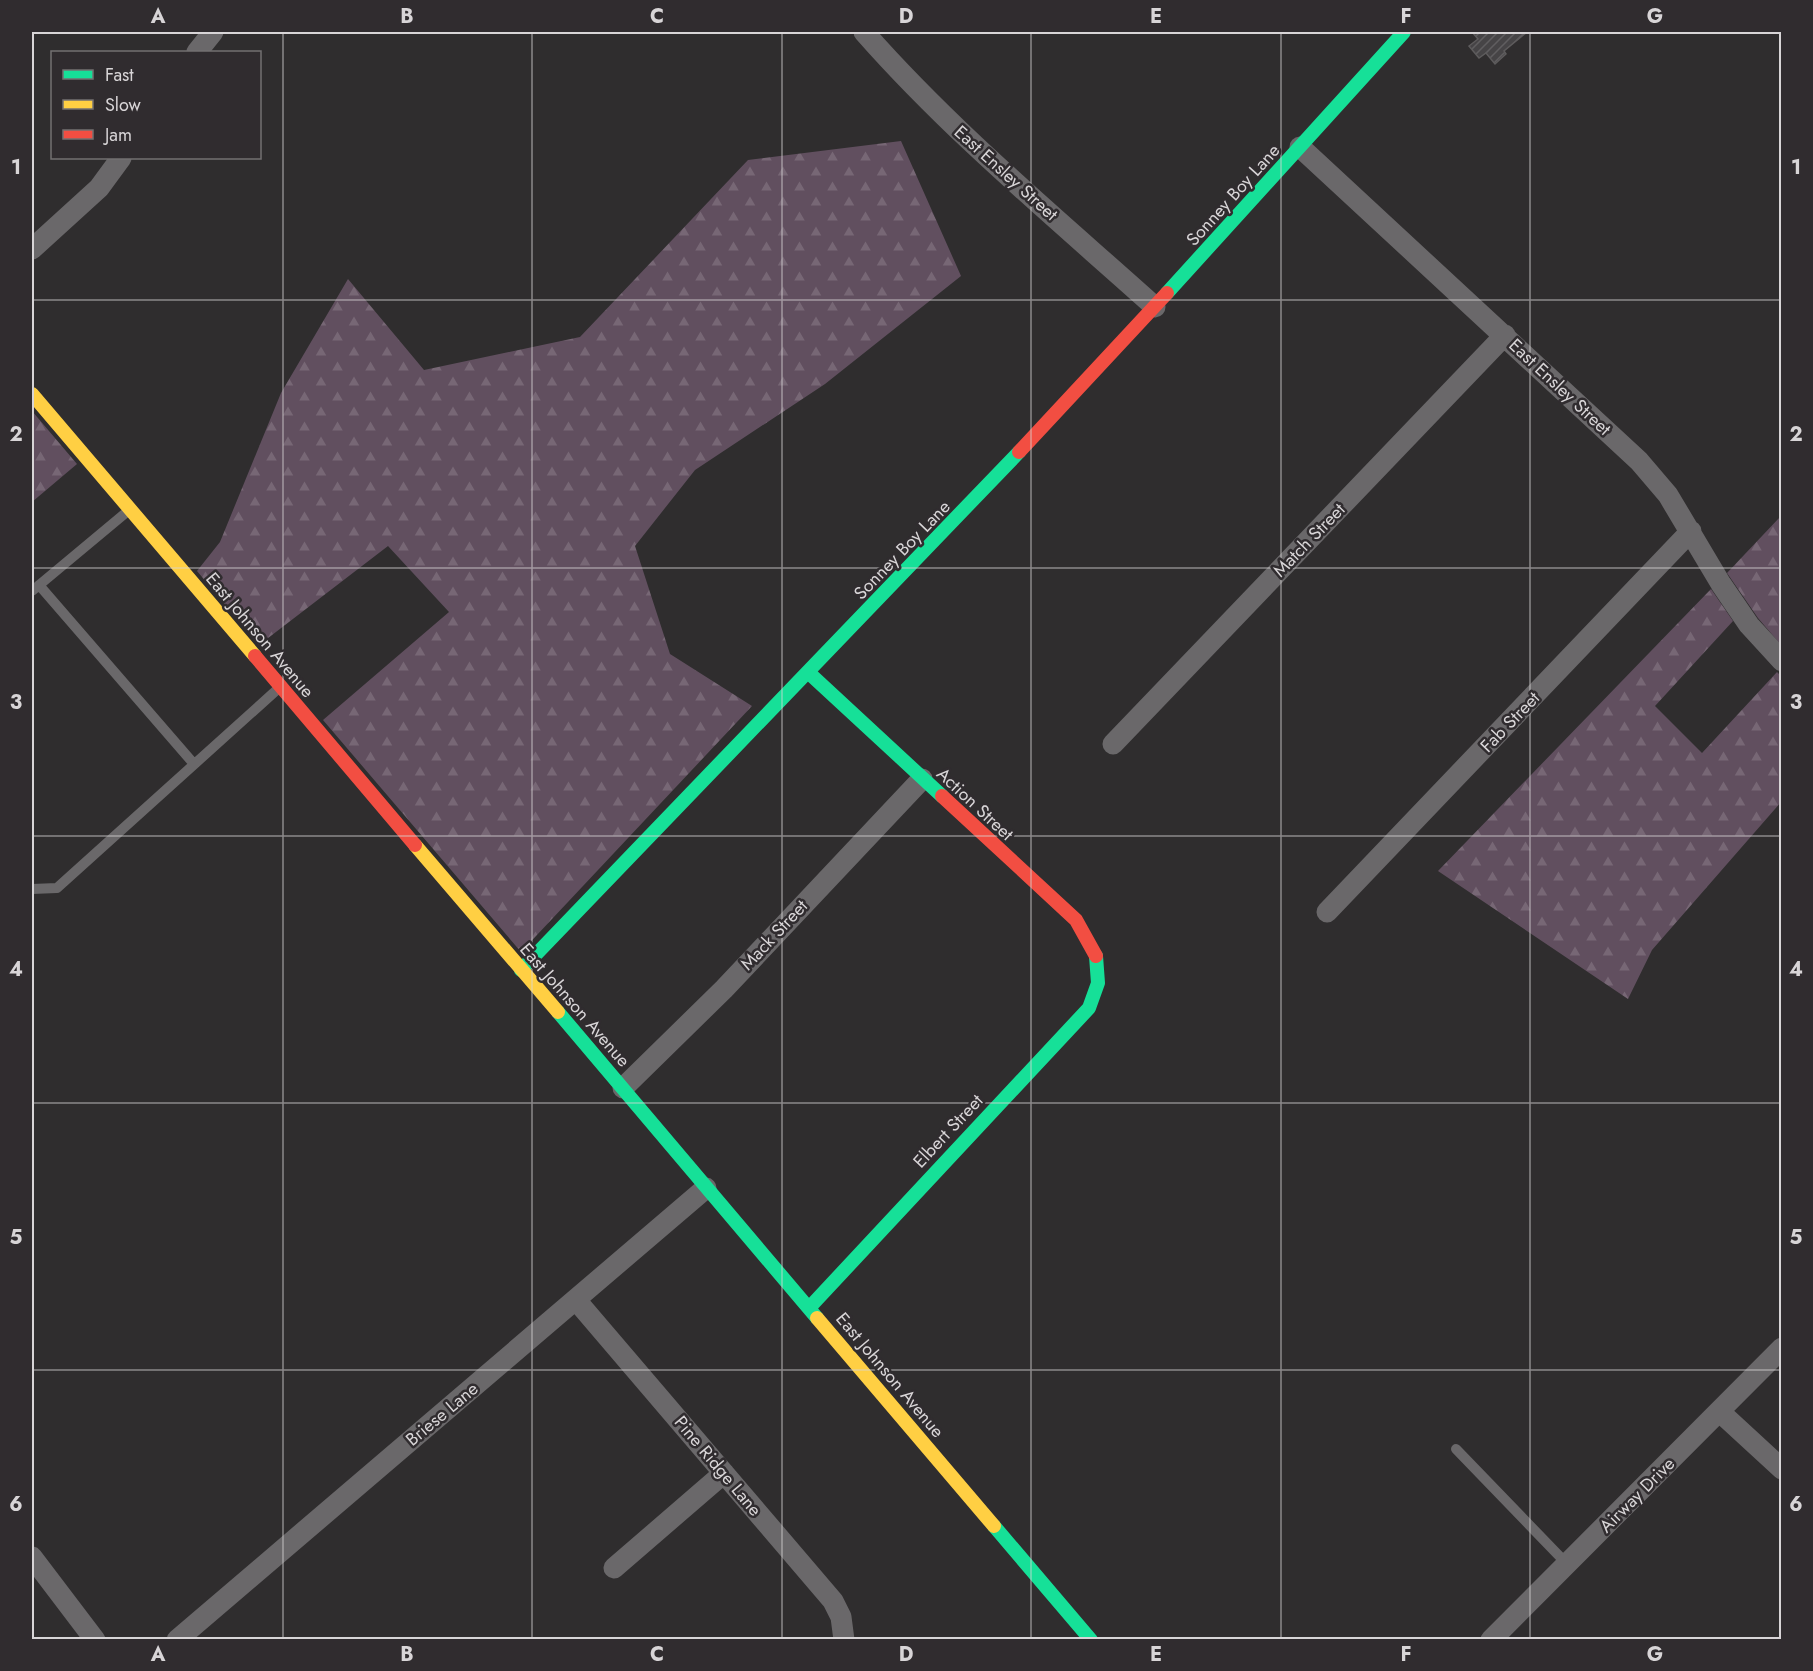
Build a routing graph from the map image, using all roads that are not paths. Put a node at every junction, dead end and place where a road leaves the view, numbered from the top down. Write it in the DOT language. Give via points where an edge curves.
graph roads {
  1 [pos="213,32"];
  2 [pos="864,32"];
  3 [pos="1404,32"];
  4 [pos="198,51"];
  5 [pos="1300,147"];
  6 [pos="120,159"];
  7 [pos="32,249"];
  8 [pos="1155,307"];
  9 [pos="1505,335"];
  10 [pos="32,394"];
  11 [pos="130,509"];
  12 [pos="1691,531"];
  13 [pos="35,588"];
  14 [pos="1782,662"];
  15 [pos="809,673"];
  16 [pos="280,686"];
  17 [pos="1113,744"];
  18 [pos="194,764"];
  19 [pos="922,779"];
  20 [pos="32,889"];
  21 [pos="1327,912"];
  22 [pos="521,970"];
  23 [pos="1099,972"];
  24 [pos="623,1088"];
  25 [pos="706,1188"];
  26 [pos="576,1300"];
  27 [pos="809,1308"];
  28 [pos="1782,1348"];
  29 [pos="1720,1412"];
  30 [pos="1456,1449"];
  31 [pos="1782,1469"];
  32 [pos="724,1473"];
  33 [pos="32,1557"];
  34 [pos="1567,1564"];
  35 [pos="614,1568"];
  36 [pos="1492,1639"];
  37 [pos="95,1640"];
  38 [pos="177,1640"];
  39 [pos="844,1640"];
  40 [pos="1091,1640"];
  1 -- 4 [label="street"];
  2 -- 8 [label="street, East Ensley Street" via="953,125"];
  3 -- 5 [label="street, Sonney Boy Lane"];
  5 -- 8 [label="street, Sonney Boy Lane"];
  5 -- 9 [label="street, East Ensley Street"];
  6 -- 7 [label="street" via="99,188"];
  8 -- 15 [label="street, Sonney Boy Lane"];
  9 -- 12 [label="street, East Ensley Street" via="1639,461 1668,495"];
  9 -- 17 [label="street, Match Street"];
  10 -- 11 [label="street, East Johnson Avenue"];
  11 -- 13 [label="lane"];
  11 -- 16 [label="street, East Johnson Avenue"];
  12 -- 14 [label="street, East Ensley Street" via="1720,584"];
  12 -- 21 [label="street, Fab Street"];
  13 -- 18 [label="lane"];
  15 -- 19 [label="street, Action Street"];
  15 -- 22 [label="street, Sonney Boy Lane"];
  16 -- 18 [label="lane"];
  16 -- 22 [label="street, East Johnson Avenue"];
  18 -- 20 [label="lane" via="57,888"];
  19 -- 23 [label="street, Action Street" via="1076,921 1092,942"];
  19 -- 24 [label="street, Mack Street" via="724,989"];
  22 -- 24 [label="street, East Johnson Avenue"];
  23 -- 27 [label="street, Elbert Street" via="1098,989 1089,1008"];
  24 -- 25 [label="street, East Johnson Avenue"];
  25 -- 26 [label="street, Briese Lane"];
  25 -- 27 [label="street, East Johnson Avenue"];
  26 -- 32 [label="street, Pine Ridge Lane"];
  26 -- 38 [label="street, Briese Lane"];
  27 -- 40 [label="street, East Johnson Avenue"];
  28 -- 29 [label="street, Airway Drive"];
  29 -- 31 [label="street"];
  29 -- 34 [label="street, Airway Drive"];
  30 -- 34 [label="lane"];
  32 -- 35 [label="street"];
  32 -- 39 [label="street, Pine Ridge Lane" via="833,1601 841,1617"];
  33 -- 37 [label="street"];
  34 -- 36 [label="street, Airway Drive"];
}
